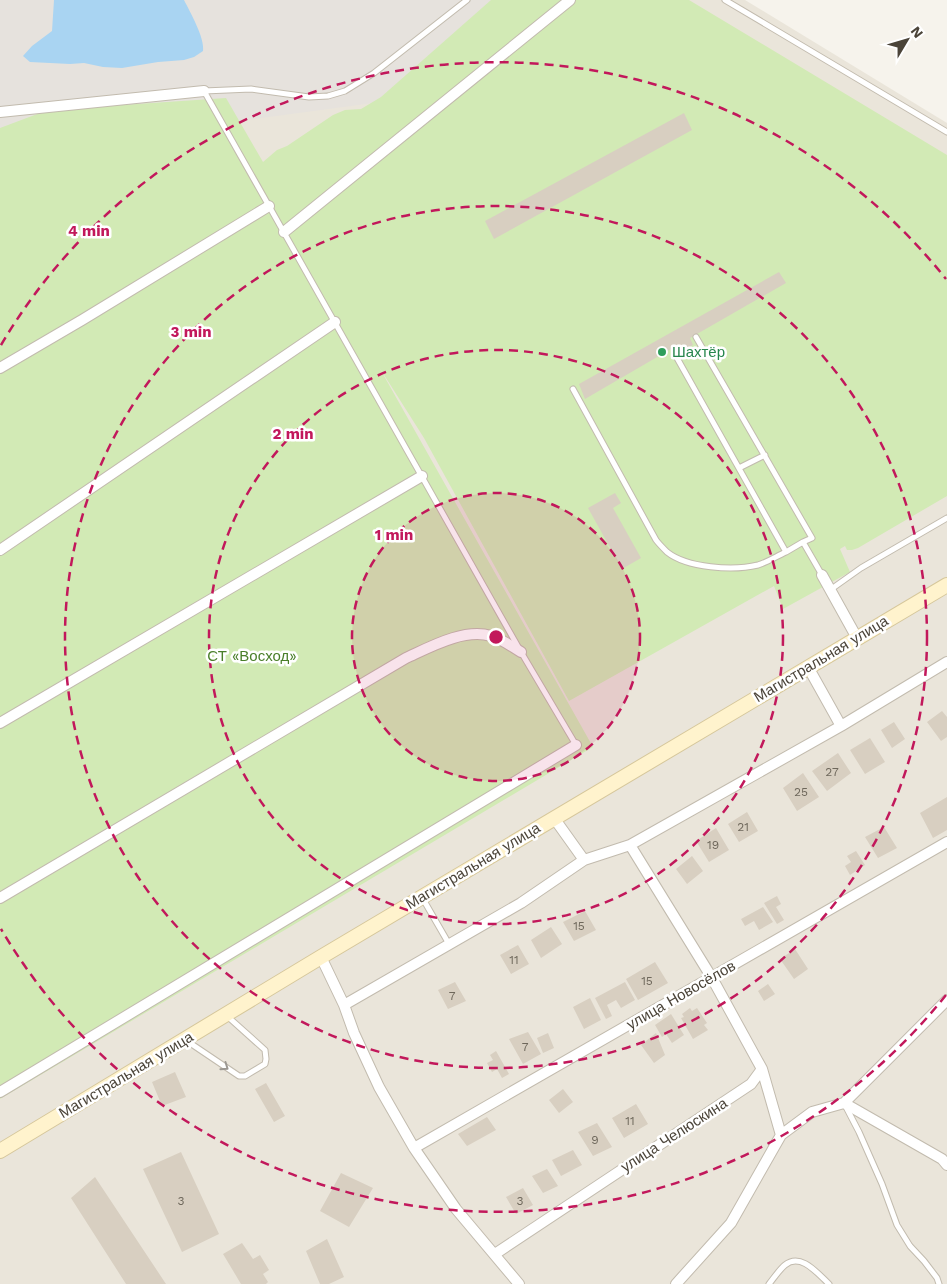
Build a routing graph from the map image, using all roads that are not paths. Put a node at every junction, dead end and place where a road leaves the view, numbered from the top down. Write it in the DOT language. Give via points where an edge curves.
graph roads {
  1 [pos="467,0"];
  2 [pos="570,0"];
  3 [pos="725,0"];
  4 [pos="204,91"];
  5 [pos="0,112"];
  6 [pos="947,132"];
  7 [pos="269,206"];
  8 [pos="284,232"];
  9 [pos="334,322"];
  10 [pos="696,337"];
  11 [pos="677,358"];
  12 [pos="0,368"];
  13 [pos="573,389"];
  14 [pos="765,456"];
  15 [pos="739,468"];
  16 [pos="422,476"];
  17 [pos="947,518"];
  18 [pos="803,542"];
  19 [pos="0,550"];
  20 [pos="786,552"];
  21 [pos="822,575"];
  22 [pos="947,584"];
  23 [pos="830,590"];
  24 [pos="857,638"];
  25 [pos="521,652"];
  26 [pos="947,662"];
  27 [pos="808,667"];
  28 [pos="0,723"];
  29 [pos="840,726"];
  30 [pos="576,745"];
  31 [pos="554,818"];
  32 [pos="947,842"];
  33 [pos="630,845"];
  34 [pos="584,860"];
  35 [pos="422,897"];
  36 [pos="0,898"];
  37 [pos="448,944"];
  38 [pos="321,957"];
  39 [pos="712,978"];
  40 [pos="947,1000"];
  41 [pos="344,1004"];
  42 [pos="225,1015"];
  43 [pos="185,1039"];
  44 [pos="762,1069"];
  45 [pos="0,1092"];
  46 [pos="844,1103"];
  47 [pos="781,1135"];
  48 [pos="414,1148"];
  49 [pos="0,1151"];
  50 [pos="947,1165"];
  51 [pos="495,1254"];
  52 [pos="520,1284"];
  53 [pos="676,1284"];
  54 [pos="769,1284"];
  55 [pos="829,1284"];
  56 [pos="939,1284"];
  1 -- 4 [label="lane" via="374,73 345,91 310,97 251,89"];
  2 -- 8 [label="street"];
  3 -- 6 [label="lane"];
  4 -- 5 [label="street"];
  4 -- 7 [label="lane"];
  7 -- 8 [label="lane"];
  7 -- 12 [label="street"];
  8 -- 9 [label="lane"];
  9 -- 16 [label="lane"];
  9 -- 19 [label="street"];
  10 -- 14 [label="lane"];
  11 -- 15 [label="lane"];
  13 -- 20 [label="lane" via="656,540 667,552 702,565 740,568 760,564"];
  14 -- 15 [label="lane"];
  14 -- 18 [label="lane" via="812,538"];
  15 -- 20 [label="lane"];
  16 -- 25 [label="lane"];
  16 -- 28 [label="street"];
  17 -- 23 [label="lane"];
  18 -- 20 [label="lane"];
  18 -- 21 [label="lane"];
  21 -- 23 [label="street"];
  22 -- 24 [label="main road, Магистральная улица"];
  23 -- 24 [label="street"];
  24 -- 27 [label="main road, Магистральная улица"];
  25 -- 30 [label="lane"];
  25 -- 36 [label="street" via="503,640 471,634 406,658"];
  26 -- 29 [label="street"];
  27 -- 29 [label="street"];
  27 -- 31 [label="main road, Магистральная улица"];
  29 -- 33 [label="street"];
  30 -- 45 [label="street"];
  31 -- 34 [label="street"];
  31 -- 35 [label="main road, Магистральная улица"];
  32 -- 39 [label="street, улица Новосёлов"];
  33 -- 34 [label="street"];
  33 -- 39 [label="street"];
  34 -- 37 [label="street" via="521,903"];
  35 -- 37 [label="lane"];
  35 -- 38 [label="main road, Магистральная улица"];
  37 -- 41 [label="street"];
  38 -- 41 [label="street"];
  38 -- 42 [label="main road, Магистральная улица"];
  39 -- 44 [label="street"];
  39 -- 48 [label="street, улица Новосёлов"];
  40 -- 46 [label="street"];
  41 -- 48 [label="street" via="379,1087"];
  42 -- 43 [label="main road, Магистральная улица"];
  43 -- 42 [label="lane, one-way" via="239,1076 245,1076 265,1064 264,1050"];
  43 -- 49 [label="main road, Магистральная улица"];
  44 -- 47 [label="street"];
  44 -- 51 [label="street, улица Челюскина" via="752,1084"];
  46 -- 47 [label="street" via="812,1112"];
  46 -- 50 [label="street" via="942,1159"];
  46 -- 56 [label="lane" via="897,1224"];
  47 -- 53 [label="street" via="731,1223"];
  48 -- 51 [label="street" via="456,1209"];
  51 -- 52 [label="street"];
  54 -- 55 [label="lane" via="785,1264 799,1261"];
}
